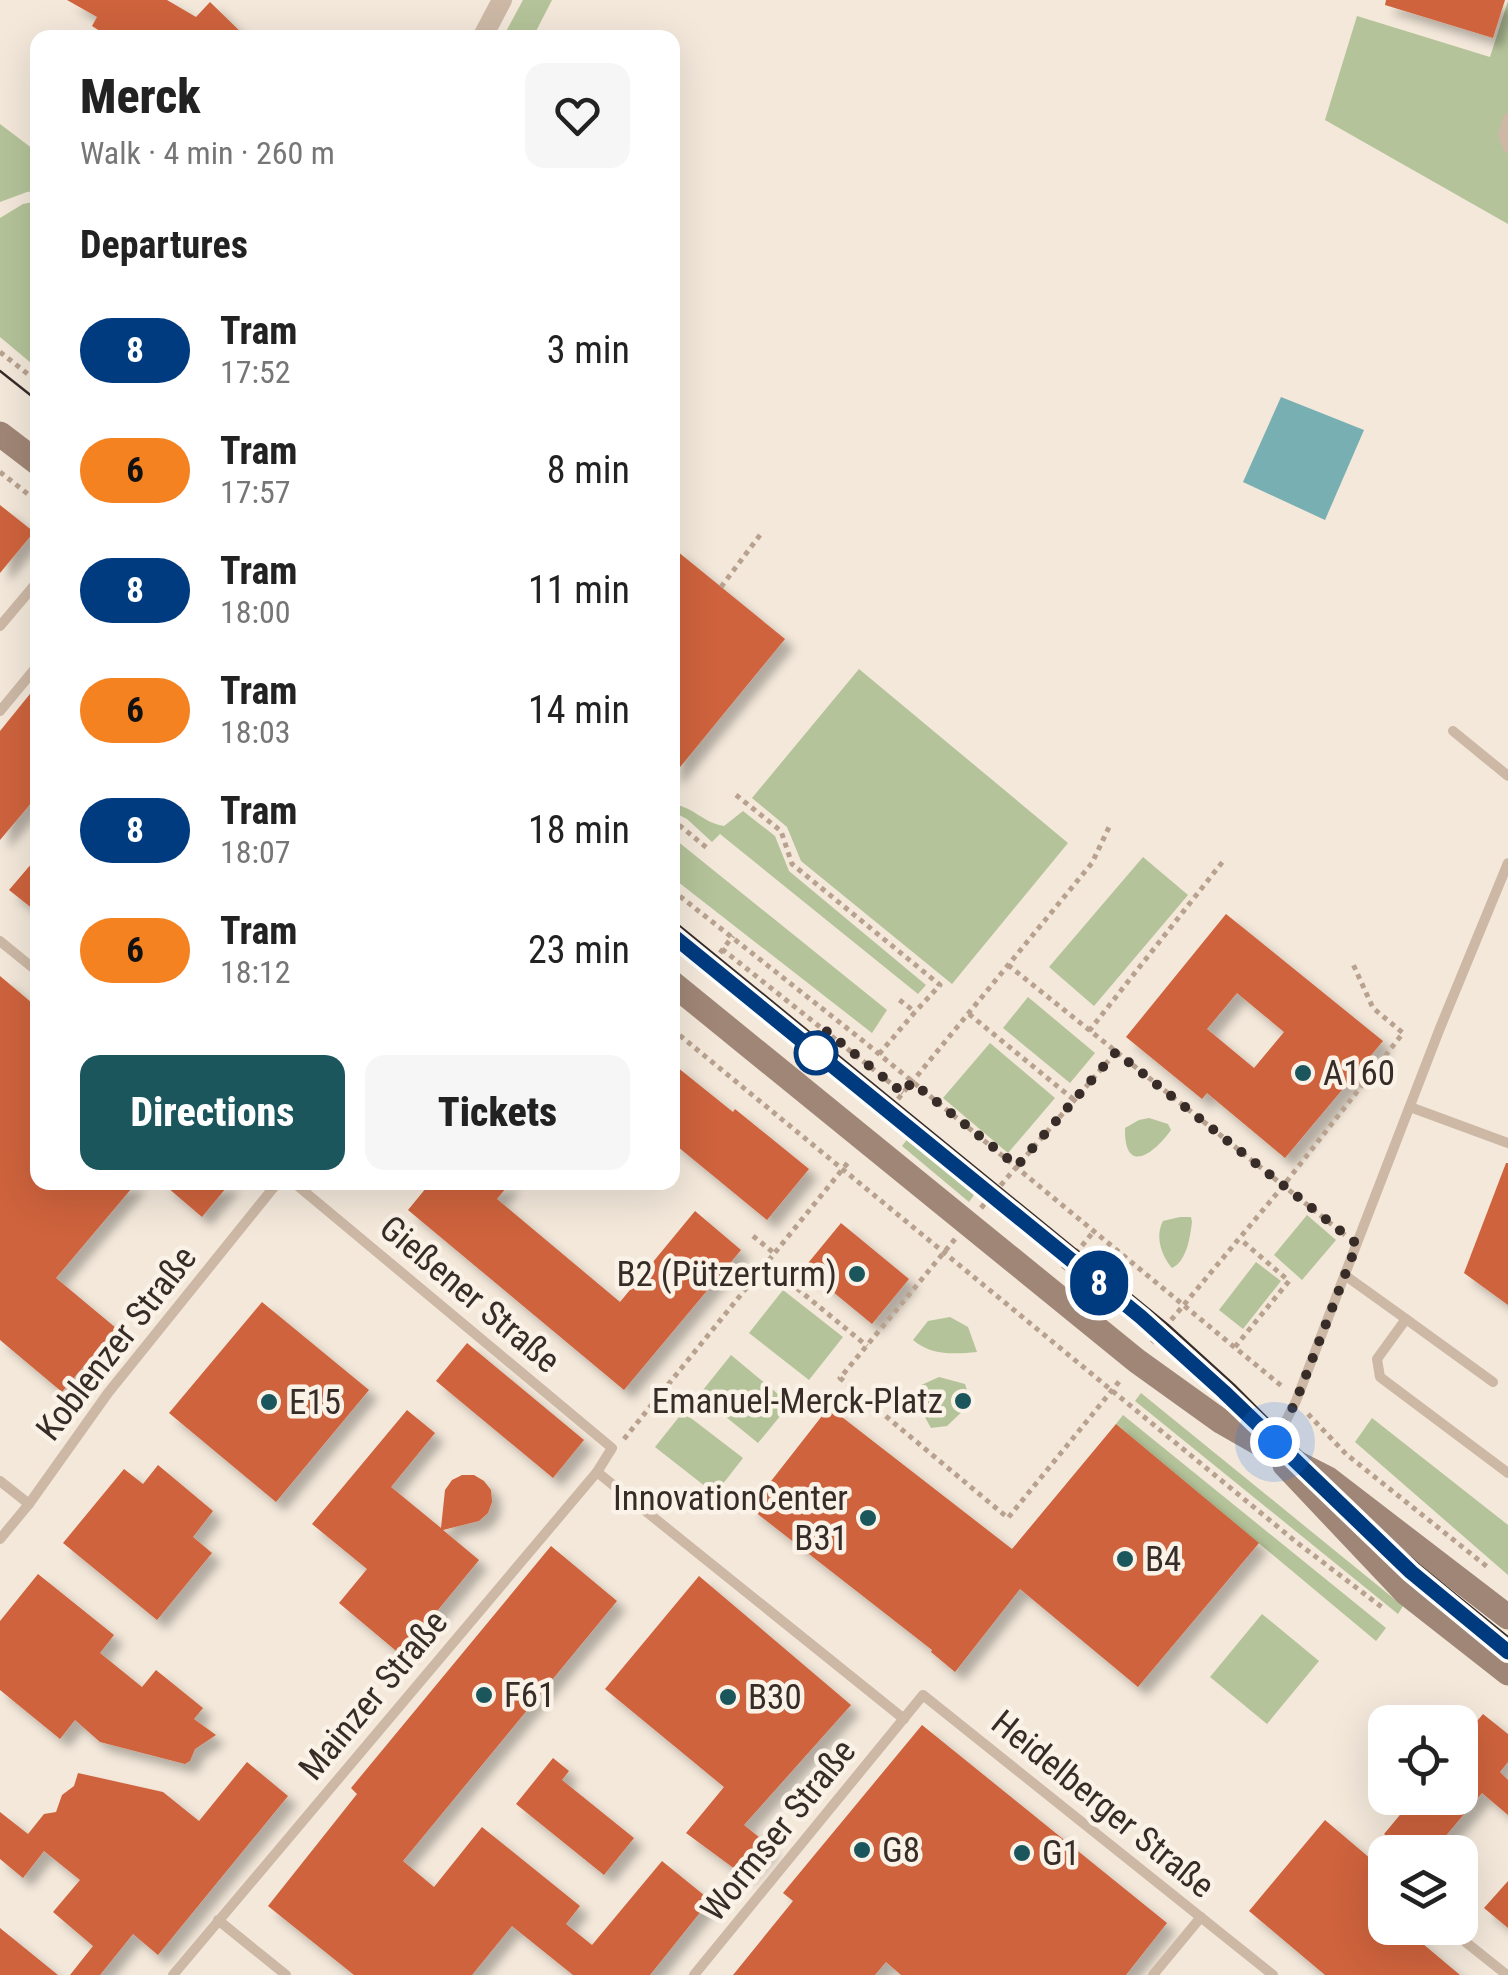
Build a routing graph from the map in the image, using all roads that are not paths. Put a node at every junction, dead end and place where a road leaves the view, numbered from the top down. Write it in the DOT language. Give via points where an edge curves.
graph roads {
  1 [pos="502,0"];
  2 [pos="486,30"];
  3 [pos="1508,118"];
  4 [pos="1508,148"];
  5 [pos="0,434"];
  6 [pos="30,458"];
  7 [pos="30,590"];
  8 [pos="0,626"];
  9 [pos="30,674"];
  10 [pos="0,710"];
  11 [pos="1453,731"];
  12 [pos="1508,776"];
  13 [pos="1508,864"];
  14 [pos="0,941"];
  15 [pos="30,965"];
  16 [pos="680,989"];
  17 [pos="1410,1107"];
  18 [pos="1508,1143"];
  19 [pos="272,1190"];
  20 [pos="303,1190"];
  21 [pos="1346,1276"];
  22 [pos="1406,1319"];
  23 [pos="1493,1382"];
  24 [pos="617,1444"];
  25 [pos="1271,1450"];
  26 [pos="597,1472"];
  27 [pos="1508,1473"];
  28 [pos="0,1481"];
  29 [pos="28,1504"];
  30 [pos="0,1539"];
  31 [pos="1508,1617"];
  32 [pos="1508,1673"];
  33 [pos="904,1719"];
  34 [pos="1201,1917"];
  35 [pos="218,1920"];
  36 [pos="1469,1945"];
  37 [pos="173,1975"];
  38 [pos="286,1975"];
  39 [pos="694,1975"];
  40 [pos="1154,1975"];
  41 [pos="1273,1975"];
  42 [pos="1506,1975"];
  1 -- 2 [label="street"];
  3 -- 4 [label="lane"];
  5 -- 6 [label="main road"];
  7 -- 8 [label="lane"];
  9 -- 10 [label="lane"];
  11 -- 12 [label="lane"];
  13 -- 17 [label="lane"];
  14 -- 15 [label="lane"];
  16 -- 25 [label="main road" via="1137,1360"];
  17 -- 18 [label="lane"];
  17 -- 21 [label="lane"];
  19 -- 29 [label="lane, Koblenzer Straße"];
  20 -- 24 [label="lane, Gießener Straße"];
  21 -- 22 [label="lane"];
  21 -- 25 [label="lane"];
  22 -- 23 [label="lane"];
  22 -- 27 [label="lane" via="1377,1359 1380,1377"];
  24 -- 26 [label="lane, Mainzer Straße"];
  25 -- 31 [label="main road" via="1328,1479"];
  25 -- 32 [label="main road" via="1406,1593"];
  26 -- 33 [label="lane"];
  26 -- 35 [label="lane, Mainzer Straße"];
  28 -- 29 [label="lane"];
  29 -- 30 [label="lane, Koblenzer Straße"];
  33 -- 34 [label="lane, Heidelberger Straße" via="923,1695"];
  33 -- 39 [label="lane, Wormser Straße"];
  34 -- 40 [label="lane"];
  34 -- 41 [label="lane, Heidelberger Straße"];
  35 -- 37 [label="lane, Mainzer Straße"];
  35 -- 38 [label="lane"];
  36 -- 42 [label="lane"];
}
